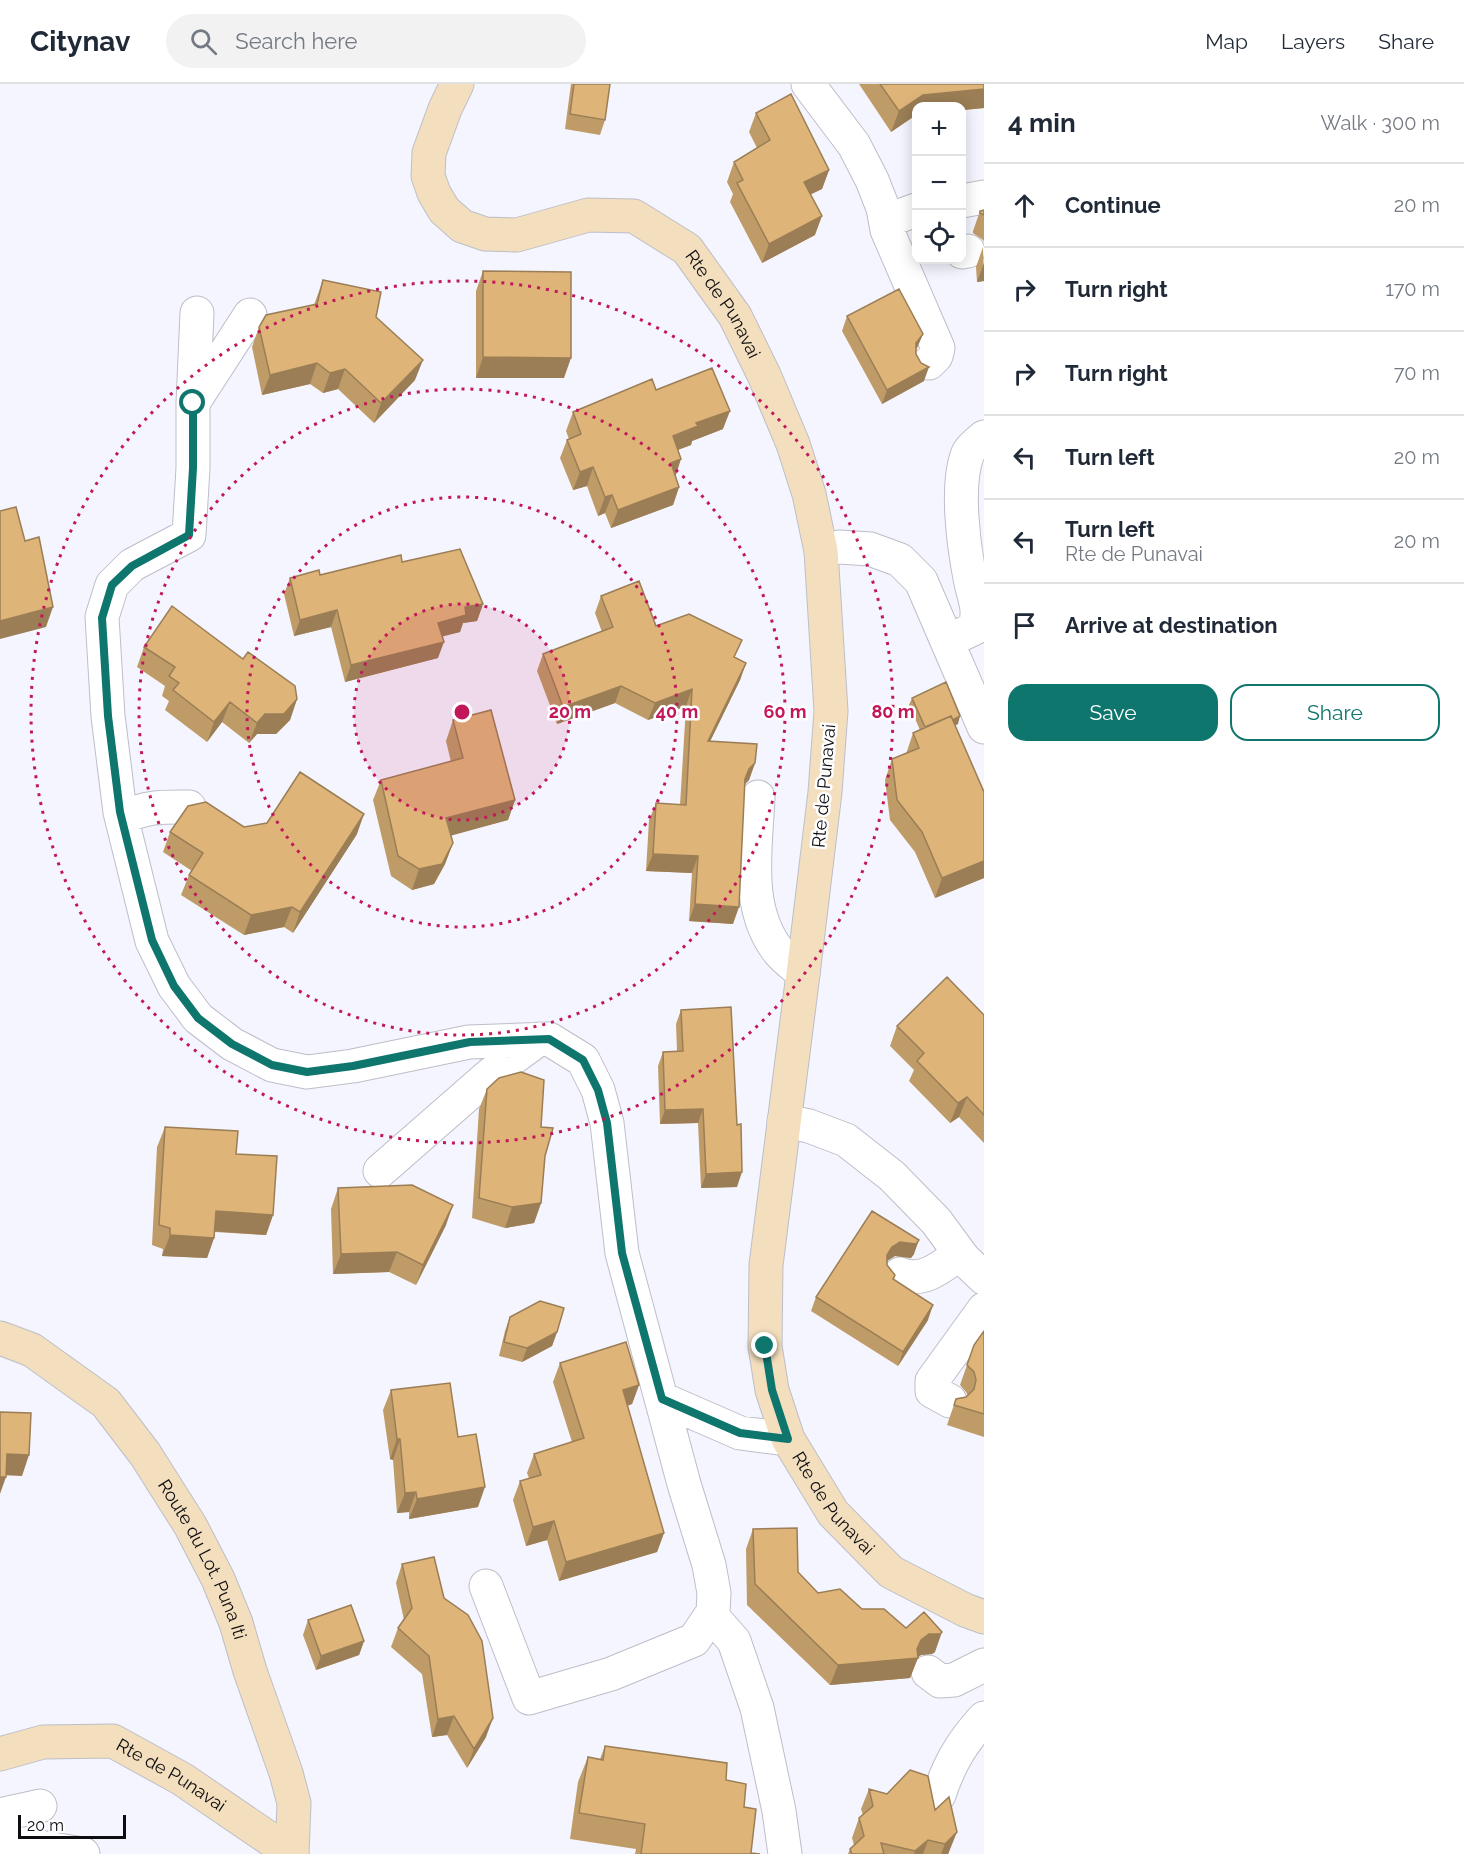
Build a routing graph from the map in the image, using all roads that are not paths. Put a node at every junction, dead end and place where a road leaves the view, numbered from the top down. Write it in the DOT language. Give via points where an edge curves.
graph roads {
  1 [pos="458,84"];
  2 [pos="808,84"];
  3 [pos="984,197"];
  4 [pos="966,200"];
  5 [pos="903,218"];
  6 [pos="197,313"];
  7 [pos="250,315"];
  8 [pos="929,363"];
  9 [pos="193,403"];
  10 [pos="984,436"];
  11 [pos="821,550"];
  12 [pos="948,641"];
  13 [pos="984,727"];
  14 [pos="758,797"];
  15 [pos="189,807"];
  16 [pos="122,818"];
  17 [pos="804,974"];
  18 [pos="539,1040"];
  19 [pos="783,1121"];
  20 [pos="380,1171"];
  21 [pos="959,1254"];
  22 [pos="900,1274"];
  23 [pos="984,1278"];
  24 [pos="984,1309"];
  25 [pos="0,1338"];
  26 [pos="662,1399"];
  27 [pos="950,1401"];
  28 [pos="788,1439"];
  29 [pos="486,1586"];
  30 [pos="711,1615"];
  31 [pos="984,1617"];
  32 [pos="984,1665"];
  33 [pos="928,1672"];
  34 [pos="984,1718"];
  35 [pos="5,1747"];
  36 [pos="939,1795"];
  37 [pos="40,1806"];
  38 [pos="0,1815"];
  39 [pos="0,1838"];
  40 [pos="83,1854"];
  41 [pos="292,1854"];
  42 [pos="785,1854"];
  1 -- 11 [label="main road, Rte de Punavai" via="429,153 428,176 444,210 462,226 485,234 517,235 588,215 634,216 687,249 735,316 764,375 793,444"];
  2 -- 5 [label="street" via="854,145 872,180"];
  3 -- 4 [label="street"];
  5 -- 8 [label="street" via="886,230 938,348"];
  6 -- 9 [label="street"];
  7 -- 9 [label="street"];
  9 -- 16 [label="street" via="189,535 132,566 112,585 102,618 108,716"];
  10 -- 12 [label="street" via="969,450 961,502 979,613 975,628"];
  11 -- 12 [label="street" via="870,549 900,560 921,581"];
  11 -- 17 [label="main road, Rte de Punavai" via="831,711"];
  12 -- 13 [label="street"];
  14 -- 17 [label="street" via="754,890 760,916 780,953"];
  15 -- 16 [label="street" via="141,809"];
  16 -- 18 [label="street" via="152,940 174,986 198,1018 232,1044 272,1065 307,1072 470,1042"];
  17 -- 19 [label="main road, Rte de Punavai"];
  18 -- 20 [label="street" via="492,1074"];
  18 -- 26 [label="street" via="549,1039 583,1060 598,1090 607,1123 622,1253"];
  19 -- 21 [label="street" via="846,1140 892,1176 936,1221"];
  19 -- 28 [label="main road, Rte de Punavai" via="766,1265 765,1346 772,1390"];
  21 -- 22 [label="street" via="928,1274"];
  21 -- 23 [label="street"];
  24 -- 27 [label="street" via="932,1381 932,1391"];
  25 -- 41 [label="main road, Route du Lot. Puna Iti" via="33,1350 106,1403 145,1454 190,1525 236,1623 286,1773 294,1803"];
  26 -- 28 [label="street" via="740,1433"];
  26 -- 30 [label="street" via="709,1565 714,1593"];
  28 -- 31 [label="main road, Rte de Punavai" via="833,1513 891,1572"];
  29 -- 30 [label="street" via="529,1698 611,1674 694,1640"];
  30 -- 42 [label="street" via="734,1641 757,1708"];
  32 -- 33 [label="street" via="954,1680 939,1681"];
  34 -- 36 [label="street" via="968,1735 948,1768"];
  35 -- 41 [label="main road, Rte de Punavai" via="113,1741 182,1779"];
  37 -- 38 [label="street"];
  39 -- 40 [label="street"];
}
